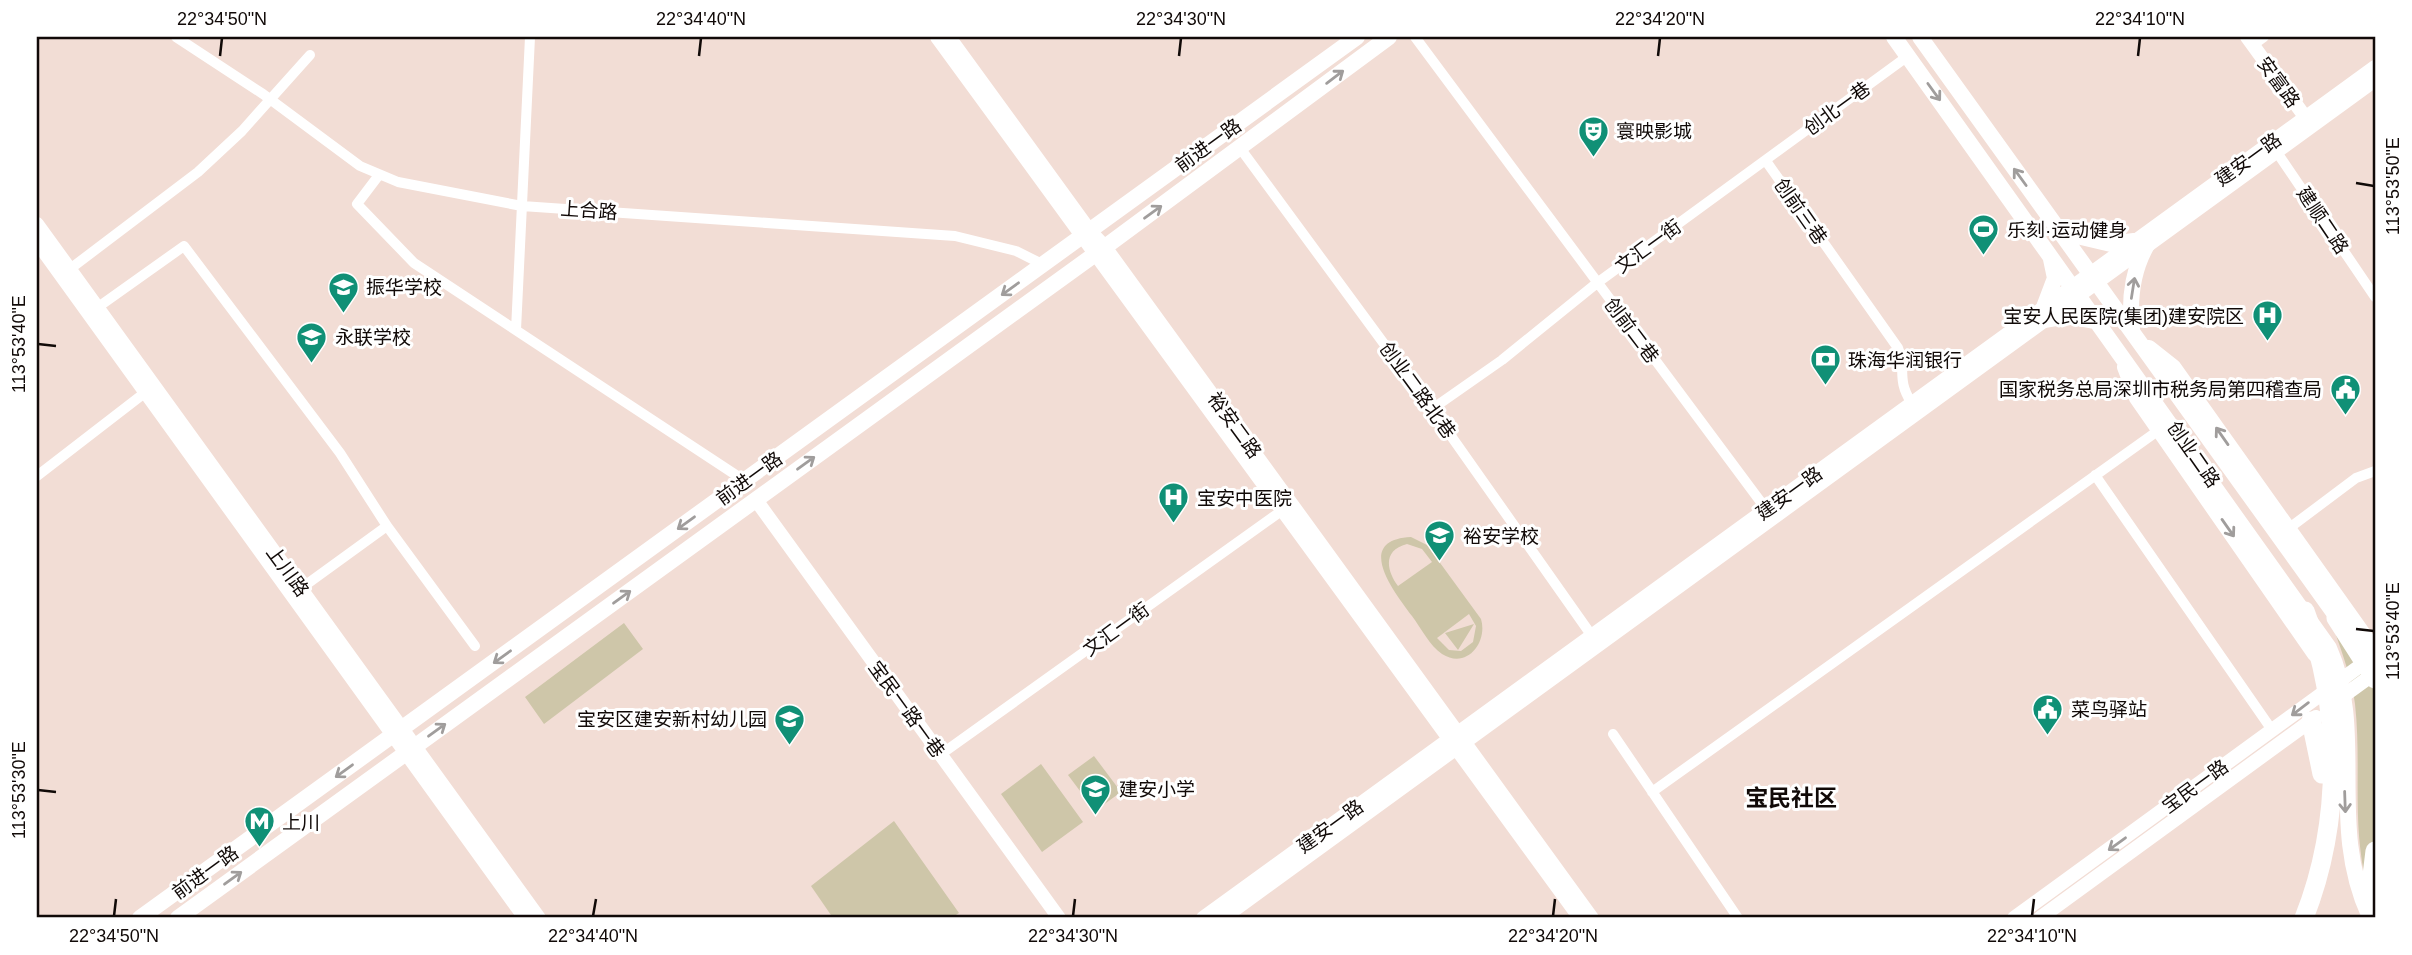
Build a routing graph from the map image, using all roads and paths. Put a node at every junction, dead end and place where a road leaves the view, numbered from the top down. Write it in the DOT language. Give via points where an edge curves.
graph roads {
  1 [pos="176,37"];
  2 [pos="530,37"];
  3 [pos="937,37"];
  4 [pos="949,37"];
  5 [pos="1357,37"];
  6 [pos="1389,37"];
  7 [pos="1415,37"];
  8 [pos="1894,37"];
  9 [pos="1920,37"];
  10 [pos="2255,39"];
  11 [pos="310,55"];
  12 [pos="1908,56"];
  13 [pos="2375,67"];
  14 [pos="2375,80"];
  15 [pos="270,99"];
  16 [pos="2308,122"];
  17 [pos="1211,143"];
  18 [pos="2273,147"];
  19 [pos="1240,148"];
  20 [pos="1223,160"];
  21 [pos="1766,161"];
  22 [pos="379,175"];
  23 [pos="522,206"];
  24 [pos="37,224"];
  25 [pos="2060,232"];
  26 [pos="1086,234"];
  27 [pos="37,242"];
  28 [pos="2141,243"];
  29 [pos="1101,250"];
  30 [pos="2050,253"];
  31 [pos="1044,265"];
  32 [pos="65,272"];
  33 [pos="2093,278"];
  34 [pos="1597,283"];
  35 [pos="2077,290"];
  36 [pos="2375,298"];
  37 [pos="93,311"];
  38 [pos="2044,314"];
  39 [pos="2099,322"];
  40 [pos="516,330"];
  41 [pos="2133,334"];
  42 [pos="2116,345"];
  43 [pos="150,389"];
  44 [pos="1911,402"];
  45 [pos="1432,409"];
  46 [pos="2159,430"];
  47 [pos="2375,471"];
  48 [pos="2095,475"];
  49 [pos="37,476"];
  50 [pos="745,481"];
  51 [pos="756,500"];
  52 [pos="1287,507"];
  53 [pos="1769,514"];
  54 [pos="387,526"];
  55 [pos="2288,529"];
  56 [pos="296,592"];
  57 [pos="2305,611"];
  58 [pos="2336,618"];
  59 [pos="1592,636"];
  60 [pos="475,646"];
  61 [pos="2375,655"];
  62 [pos="2375,673"];
  63 [pos="2375,679"];
  64 [pos="2335,682"];
  65 [pos="2311,721"];
  66 [pos="2272,730"];
  67 [pos="398,732"];
  68 [pos="1613,734"];
  69 [pos="1457,741"];
  70 [pos="410,750"];
  71 [pos="940,755"];
  72 [pos="1652,792"];
  73 [pos="2375,851"];
  74 [pos="2375,890"];
  75 [pos="140,918"];
  76 [pos="178,918"];
  77 [pos="525,918"];
  78 [pos="539,918"];
  79 [pos="1059,918"];
  80 [pos="1203,918"];
  81 [pos="1223,918"];
  82 [pos="1580,918"];
  83 [pos="1592,918"];
  84 [pos="1738,918"];
  85 [pos="2014,918"];
  86 [pos="2040,918"];
  87 [pos="2293,918"];
  88 [pos="2304,918"];
  89 [pos="2362,918"];
  90 [pos="2372,918"];
  1 -- 15 [label="street, 上合路"];
  2 -- 23 [label="street"];
  3 -- 26 [label="main road, 裕安二路"];
  4 -- 26 [label="main road, 裕安二路"];
  5 -- 17 [label="main road, 前进一路"];
  19 -- 6 [label="main road, 前进一路, one-way"];
  7 -- 34 [label="street, 创前二巷"];
  8 -- 12 [label="main road, 创业二路"];
  25 -- 9 [label="main road, 创业二路, one-way"];
  10 -- 16 [label="main road, 安富路"];
  11 -- 15 [label="street"];
  12 -- 21 [label="street, 创北一巷"];
  12 -- 30 [label="main road, 创业二路, one-way"];
  13 -- 16 [label="main road, 建安一路"];
  14 -- 16 [label="main road, 建安一路"];
  15 -- 22 [label="street, 上合路"];
  15 -- 32 [label="street" via="198,172"];
  16 -- 18 [label="main road, 建安一路"];
  17 -- 20 [label="main road" via="1208,156 1216,162"];
  17 -- 26 [label="main road, 前进一路"];
  18 -- 28 [label="main road, 建安一路"];
  18 -- 36 [label="street, 建顺二路"];
  19 -- 20 [label="main road, 前进一路"];
  19 -- 45 [label="street, 创业二路北巷"];
  29 -- 20 [label="main road, 前进一路, one-way"];
  21 -- 34 [label="street, 文汇一街"];
  21 -- 44 [label="street, 创前三巷" via="1898,348 1902,387"];
  22 -- 23 [label="street, 上合路"];
  22 -- 40 [label="street" via="357,204 414,263"];
  23 -- 31 [label="street, 上合路" via="955,236 1016,251"];
  23 -- 40 [label="street"];
  24 -- 32 [label="main road, 上川路"];
  25 -- 28 [label="main road" via="2111,244"];
  25 -- 33 [label="main road, 创业二路"];
  26 -- 29 [label="main road, 裕安二路"];
  26 -- 31 [label="main road, 前进一路"];
  27 -- 32 [label="main road, 上川路"];
  28 -- 33 [label="main road, 建安一路"];
  41 -- 28 [label="main road, one-way" via="2130,308"];
  51 -- 29 [label="main road, 前进一路, one-way"];
  29 -- 52 [label="main road, 裕安二路"];
  30 -- 35 [label="main road, 创业二路"];
  30 -- 38 [label="main road" via="2055,278"];
  31 -- 50 [label="main road, 前进一路, one-way"];
  32 -- 37 [label="main road, 上川路"];
  33 -- 35 [label="main road, 建安一路"];
  33 -- 41 [label="main road, 创业二路"];
  34 -- 45 [label="street, 文汇一街" via="1502,360"];
  34 -- 53 [label="street, 创前二巷"];
  35 -- 38 [label="main road, 建安一路"];
  35 -- 39 [label="main road, 创业二路"];
  37 -- 43 [label="main road, 上川路"];
  37 -- 54 [label="street" via="184,246 340,453"];
  38 -- 39 [label="main road"];
  38 -- 44 [label="main road, 建安一路"];
  38 -- 53 [label="main road, 建安一路"];
  39 -- 42 [label="main road, 创业二路"];
  40 -- 50 [label="street"];
  55 -- 41 [label="main road, one-way" via="2173,367"];
  41 -- 58 [label="main road, 创业二路"];
  42 -- 46 [label="main road" via="2137,398"];
  42 -- 57 [label="main road, 创业二路"];
  43 -- 49 [label="street"];
  43 -- 56 [label="main road, 上川路"];
  44 -- 53 [label="main road, 建安一路"];
  45 -- 59 [label="street, 创业二路北巷"];
  46 -- 48 [label="street"];
  46 -- 64 [label="main road, one-way"];
  47 -- 55 [label="street" via="2357,478"];
  48 -- 66 [label="street"];
  48 -- 72 [label="street"];
  50 -- 67 [label="main road, 前进一路, one-way"];
  70 -- 51 [label="main road, 前进一路, one-way"];
  51 -- 71 [label="main road, 宝民一路一巷"];
  52 -- 69 [label="main road, 裕安二路"];
  52 -- 71 [label="street, 文汇一街"];
  53 -- 59 [label="main road, 建安一路"];
  53 -- 69 [label="main road, 建安一路"];
  54 -- 56 [label="street"];
  54 -- 60 [label="street"];
  55 -- 61 [label="main road"];
  56 -- 67 [label="main road, 上川路"];
  57 -- 88 [label="highway" via="2325,676 2332,745 2325,848"];
  57 -- 90 [label="main road, 创业二路, one-way" via="2329,648 2343,690 2346,829 2353,872"];
  58 -- 61 [label="main road, 创业二路"];
  58 -- 63 [label="highway"];
  59 -- 69 [label="main road, 建安一路"];
  61 -- 64 [label="main road, 宝民一路"];
  62 -- 65 [label="main road, 宝民一路"];
  64 -- 66 [label="main road, 宝民一路, one-way"];
  65 -- 86 [label="main road, 宝民一路"];
  65 -- 87 [label="highway" via="2321,772 2320,826"];
  66 -- 85 [label="main road, 宝民一路, one-way"];
  67 -- 70 [label="main road, 上川路"];
  67 -- 75 [label="main road, 前进一路, one-way"];
  68 -- 72 [label="street"];
  69 -- 80 [label="main road, 建安一路"];
  69 -- 81 [label="main road, 建安一路"];
  69 -- 82 [label="main road, 裕安二路"];
  69 -- 83 [label="main road, 裕安二路"];
  76 -- 70 [label="main road, 前进一路, one-way"];
  70 -- 77 [label="main road, 上川路"];
  70 -- 78 [label="main road, 上川路"];
  71 -- 79 [label="main road, 宝民一路一巷"];
  72 -- 84 [label="street"];
  73 -- 90 [label="highway"];
  74 -- 89 [label="highway"];
}
